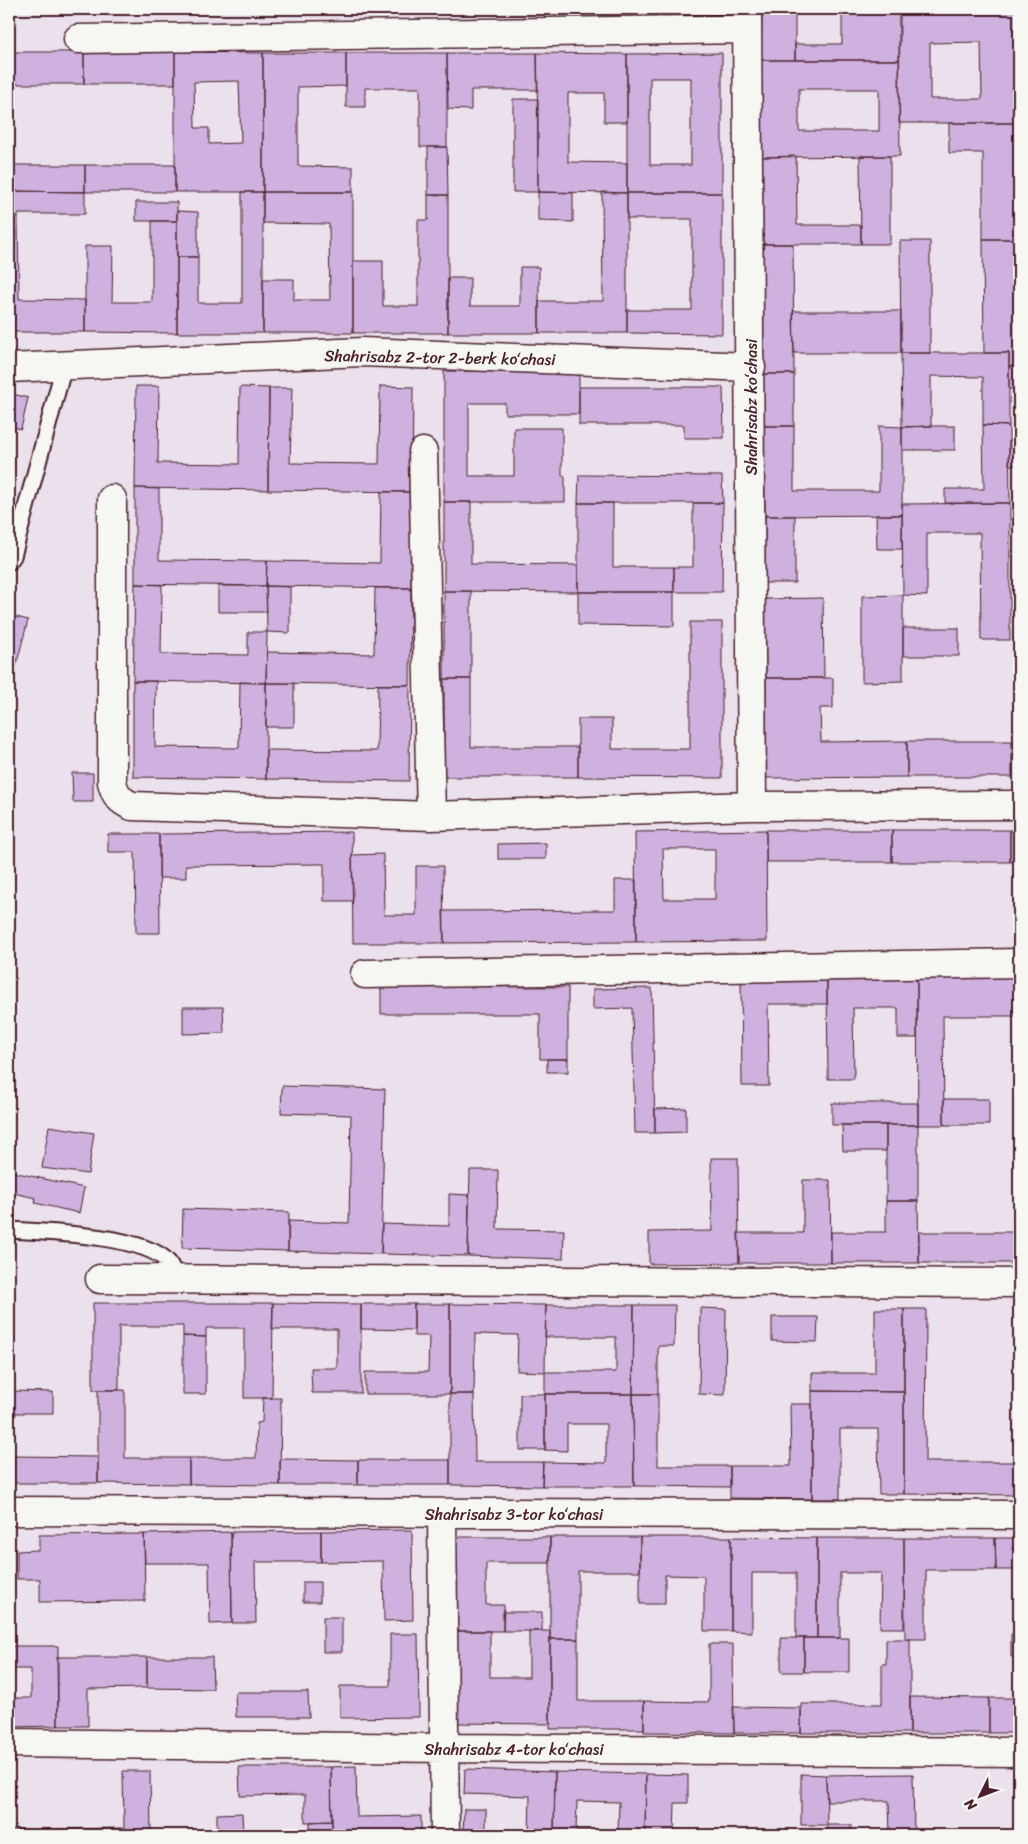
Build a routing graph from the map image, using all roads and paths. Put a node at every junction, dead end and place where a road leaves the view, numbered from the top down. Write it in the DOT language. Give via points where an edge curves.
graph roads {
  1 [pos="747,19"];
  2 [pos="78,39"];
  3 [pos="64,366"];
  4 [pos="751,367"];
  5 [pos="9,368"];
  6 [pos="424,452"];
  7 [pos="112,499"];
  8 [pos="9,562"];
  9 [pos="1019,805"];
  10 [pos="752,806"];
  11 [pos="431,816"];
  12 [pos="1019,963"];
  13 [pos="365,974"];
  14 [pos="9,1230"];
  15 [pos="100,1279"];
  16 [pos="177,1279"];
  17 [pos="1019,1283"];
  18 [pos="9,1511"];
  19 [pos="442,1513"];
  20 [pos="1019,1515"];
  21 [pos="9,1743"];
  22 [pos="445,1748"];
  23 [pos="1019,1752"];
  24 [pos="445,1835"];
  1 -- 2 [label="street"];
  1 -- 4 [label="street, Shahrisabz koʻchasi"];
  3 -- 4 [label="street, Shahrisabz 2-tor 2-berk koʻchasi" via="362,352"];
  3 -- 5 [label="street, Shahrisabz 2-tor 2-berk koʻchasi"];
  3 -- 8 [label="lane"];
  4 -- 10 [label="street, Shahrisabz koʻchasi"];
  6 -- 11 [label="street"];
  7 -- 11 [label="street" via="112,782 120,799 140,807"];
  9 -- 10 [label="street"];
  10 -- 11 [label="street"];
  12 -- 13 [label="street"];
  14 -- 16 [label="lane" via="120,1241 154,1253 168,1262"];
  15 -- 16 [label="street"];
  16 -- 17 [label="street"];
  18 -- 19 [label="street, Shahrisabz 3-tor koʻchasi"];
  19 -- 20 [label="street, Shahrisabz 3-tor koʻchasi"];
  19 -- 22 [label="street"];
  21 -- 22 [label="street, Shahrisabz 4-tor koʻchasi"];
  22 -- 23 [label="street, Shahrisabz 4-tor koʻchasi"];
  22 -- 24 [label="street"];
}
